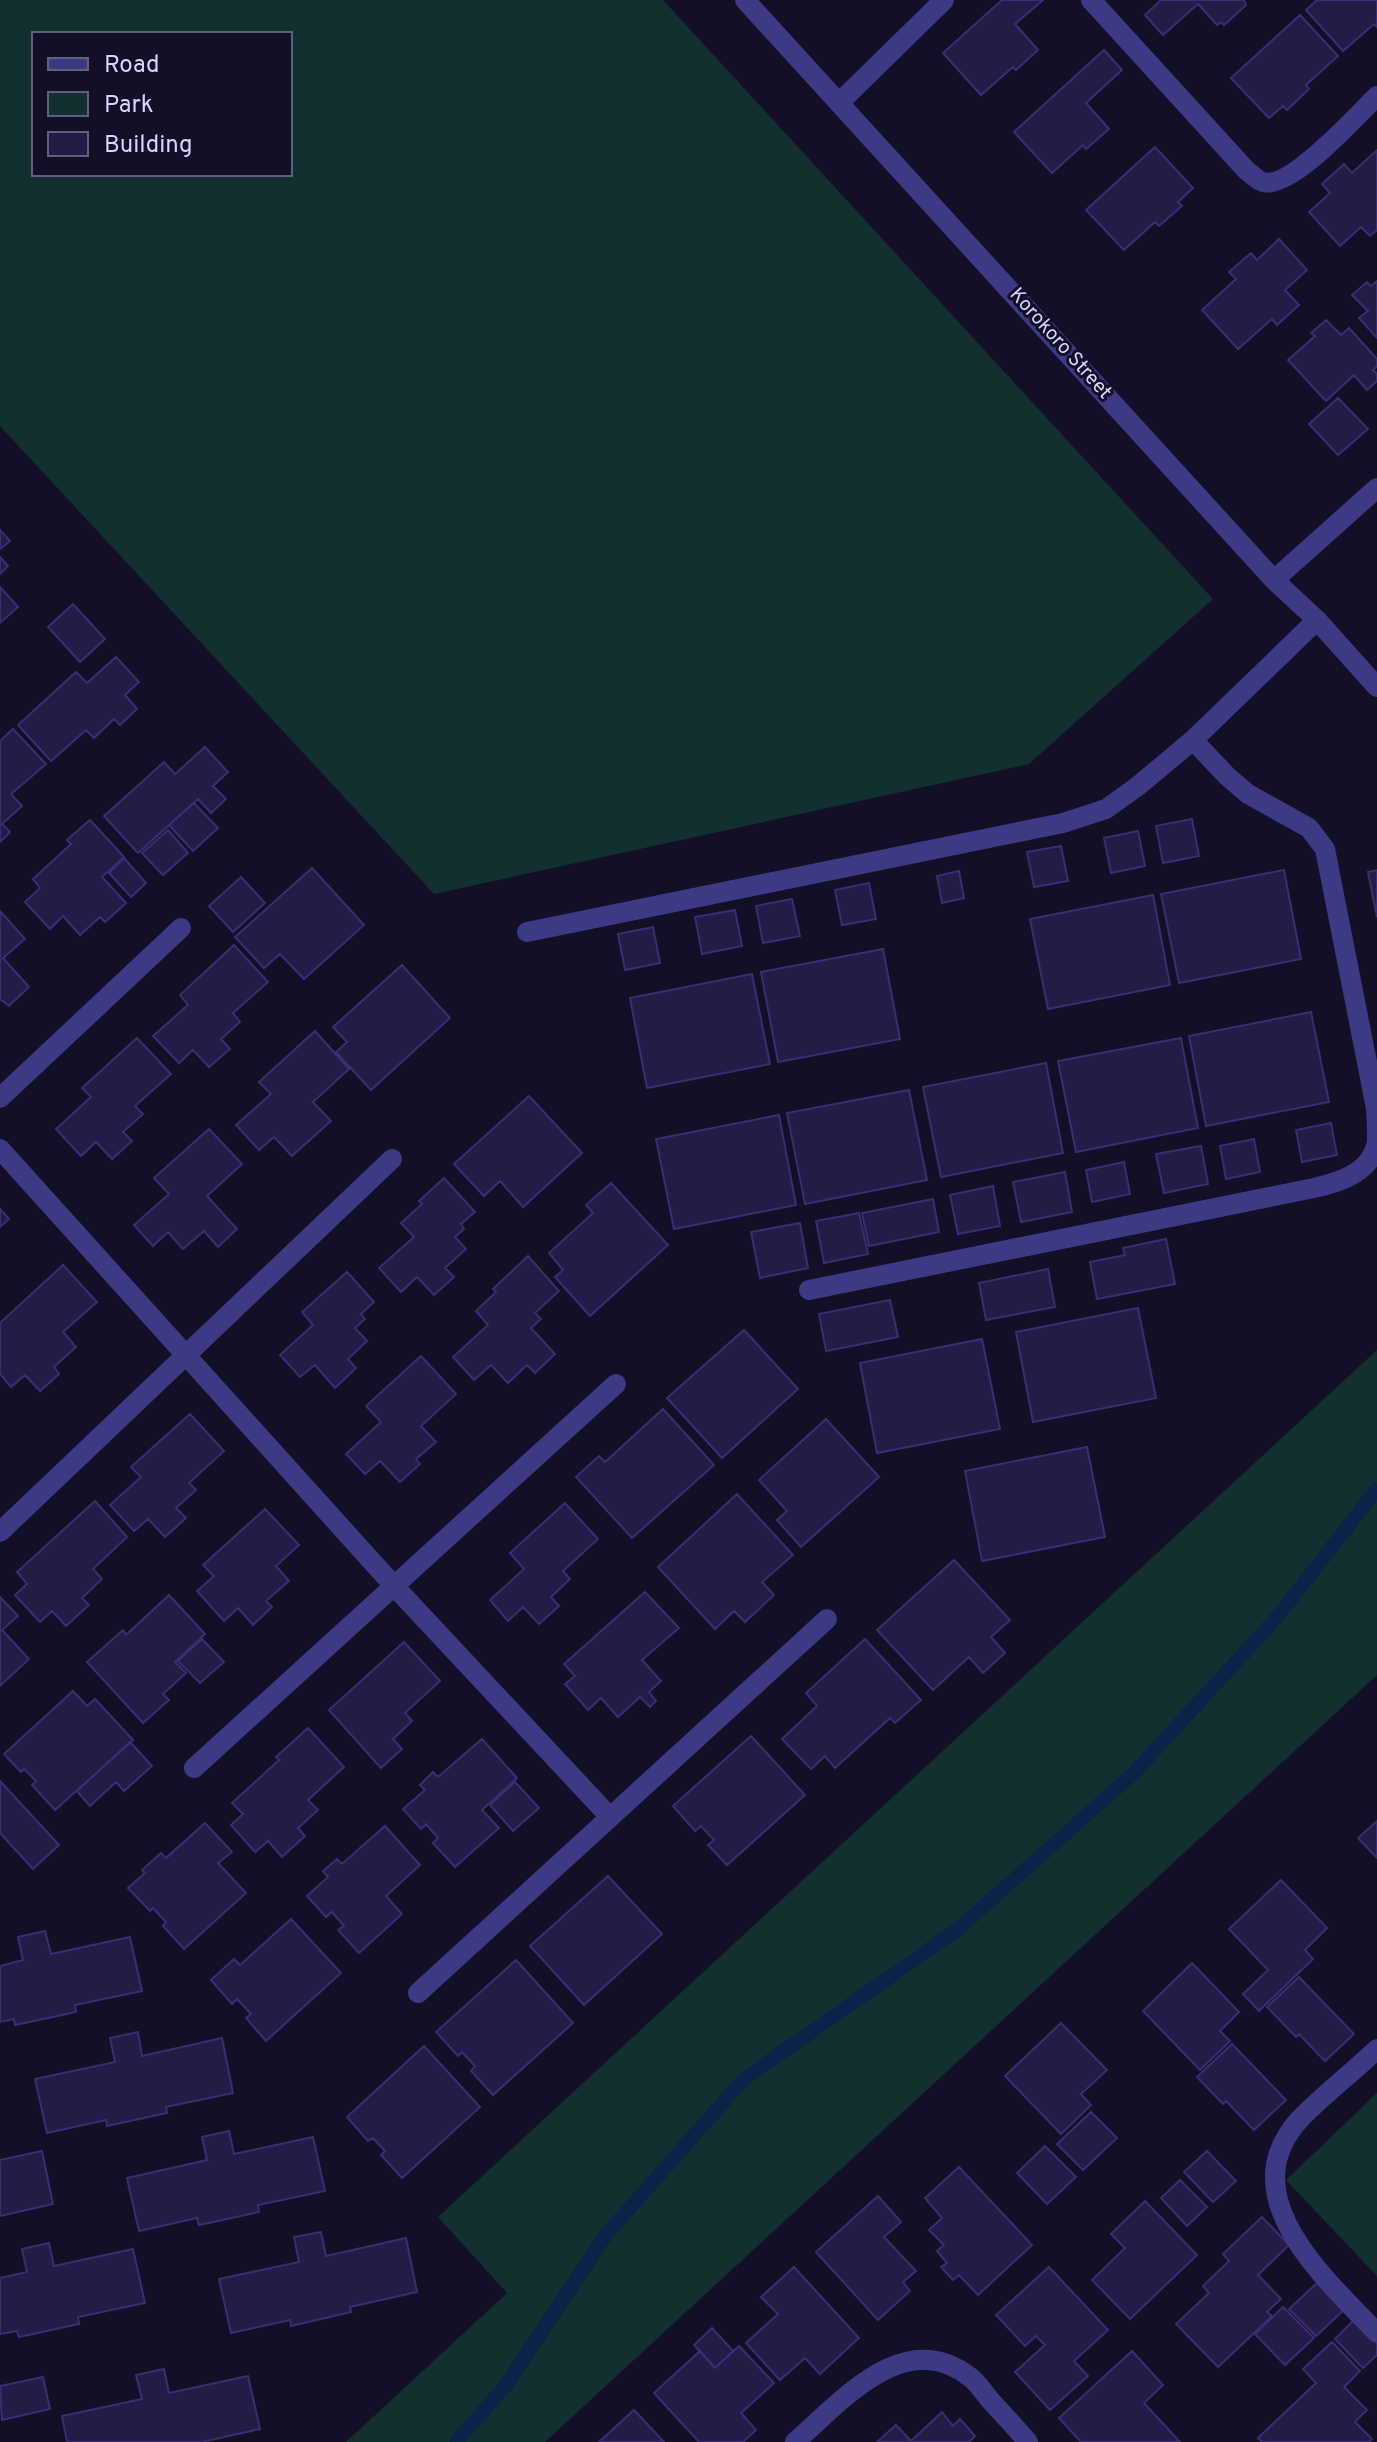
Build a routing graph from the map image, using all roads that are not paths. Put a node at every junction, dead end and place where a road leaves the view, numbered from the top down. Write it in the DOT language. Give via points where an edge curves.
graph roads {
  1 [pos="745,0"];
  2 [pos="944,0"];
  3 [pos="1091,0"];
  4 [pos="1377,96"];
  5 [pos="840,102"];
  6 [pos="1377,488"];
  7 [pos="1274,580"];
  8 [pos="1317,620"];
  9 [pos="1377,687"];
  10 [pos="1193,740"];
  11 [pos="181,928"];
  12 [pos="527,932"];
  13 [pos="0,1098"];
  14 [pos="0,1149"];
  15 [pos="392,1159"];
  16 [pos="809,1290"];
  17 [pos="187,1355"];
  18 [pos="616,1384"];
  19 [pos="0,1532"];
  20 [pos="395,1587"];
  21 [pos="827,1619"];
  22 [pos="194,1768"];
  23 [pos="610,1817"];
  24 [pos="418,1993"];
  25 [pos="1377,2049"];
  26 [pos="1377,2333"];
  27 [pos="795,2442"];
  28 [pos="1028,2442"];
  1 -- 5 [label="street, Korokoro Street"];
  2 -- 5 [label="street"];
  3 -- 4 [label="street" via="1262,182 1299,170"];
  5 -- 7 [label="street, Korokoro Street"];
  6 -- 7 [label="street"];
  7 -- 8 [label="street, Korokoro Street"];
  8 -- 9 [label="street, Korokoro Street"];
  8 -- 10 [label="street"];
  10 -- 12 [label="street" via="1106,809 1063,823"];
  10 -- 16 [label="street" via="1248,794 1309,828 1325,849 1376,1108 1377,1141 1368,1163 1342,1181 1314,1188"];
  11 -- 13 [label="street"];
  14 -- 17 [label="street"];
  15 -- 17 [label="street"];
  17 -- 19 [label="street"];
  17 -- 20 [label="street"];
  18 -- 20 [label="street"];
  20 -- 22 [label="street"];
  20 -- 23 [label="street"];
  21 -- 23 [label="street"];
  23 -- 24 [label="street"];
  25 -- 26 [label="street" via="1298,2122 1283,2146 1275,2186 1282,2218 1302,2249"];
  27 -- 28 [label="street" via="863,2382 892,2365 921,2359 970,2377"];
}
